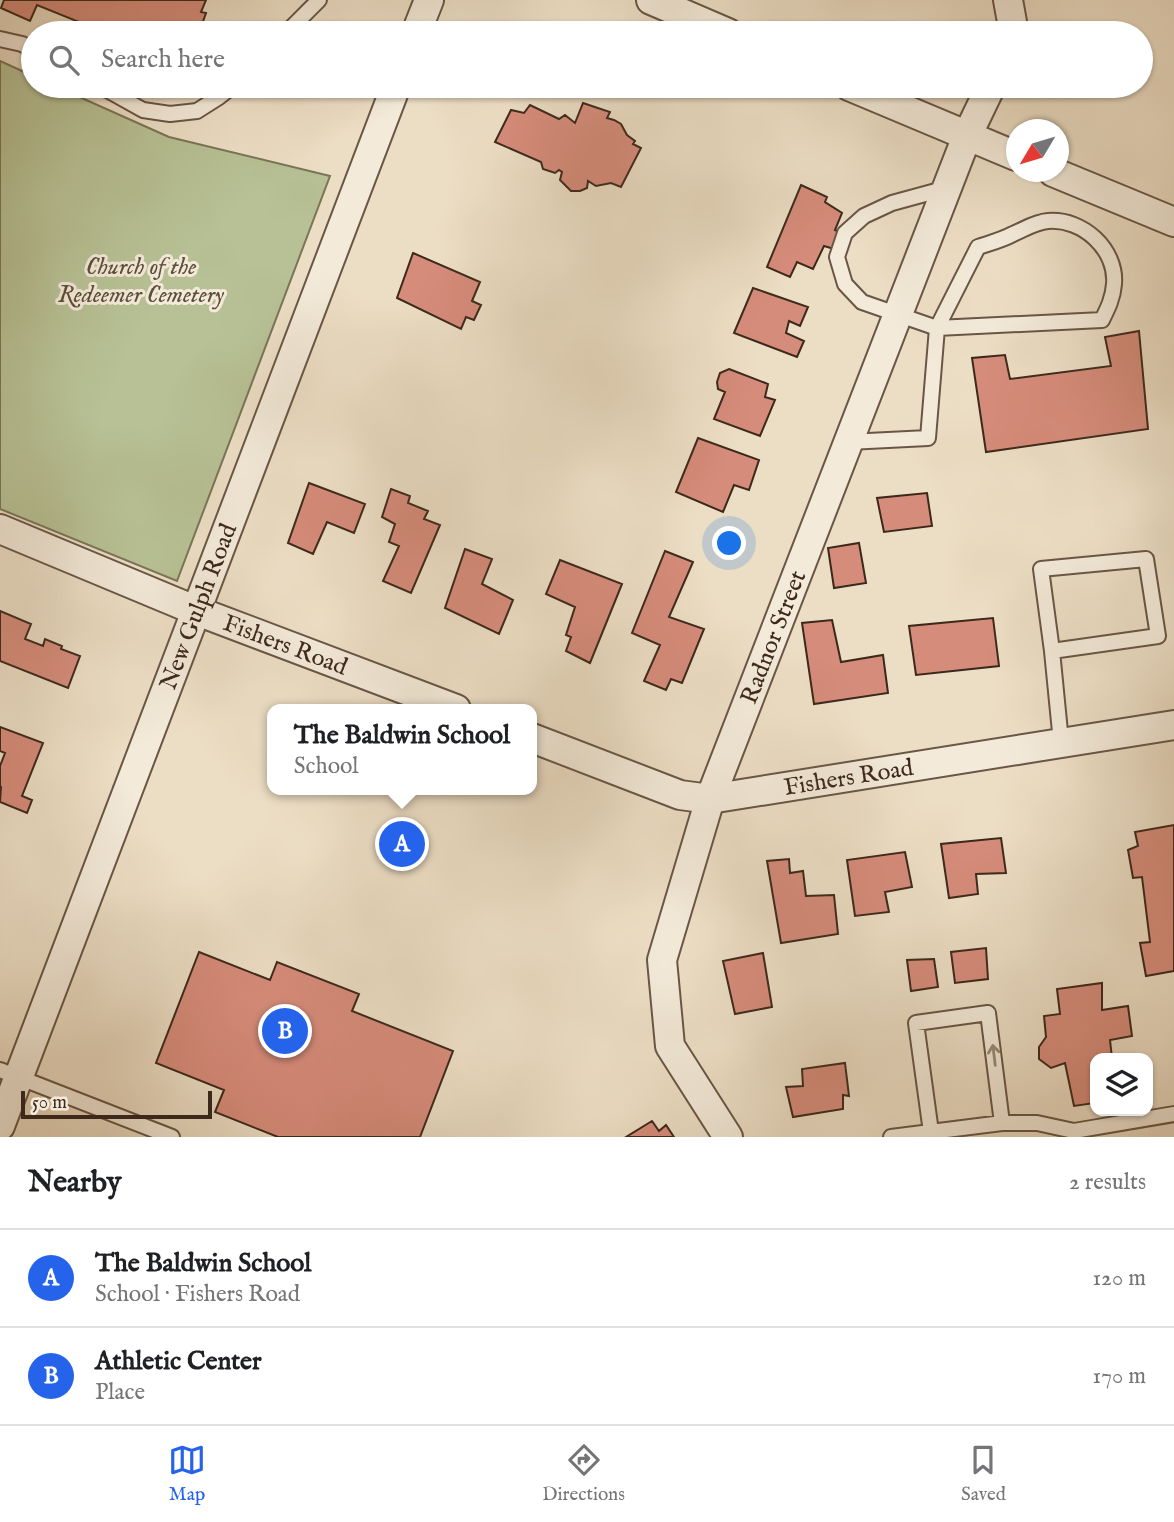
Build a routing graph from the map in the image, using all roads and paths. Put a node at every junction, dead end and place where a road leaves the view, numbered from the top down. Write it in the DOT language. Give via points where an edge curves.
graph roads {
  1 [pos="319,0"];
  2 [pos="429,0"];
  3 [pos="650,0"];
  4 [pos="1009,0"];
  5 [pos="298,21"];
  6 [pos="421,21"];
  7 [pos="700,21"];
  8 [pos="1012,21"];
  9 [pos="0,39"];
  10 [pos="21,44"];
  11 [pos="122,98"];
  12 [pos="217,98"];
  13 [pos="391,98"];
  14 [pos="877,98"];
  15 [pos="985,98"];
  16 [pos="967,136"];
  17 [pos="1006,152"];
  18 [pos="1069,179"];
  19 [pos="947,188"];
  20 [pos="1174,222"];
  21 [pos="897,316"];
  22 [pos="937,328"];
  23 [pos="848,442"];
  24 [pos="0,529"];
  25 [pos="197,611"];
  26 [pos="1052,651"];
  27 [pos="443,704"];
  28 [pos="1174,725"];
  29 [pos="537,740"];
  30 [pos="1061,742"];
  31 [pos="709,799"];
  32 [pos="9,1074"];
  33 [pos="1174,1114"];
  34 [pos="1002,1123"];
  35 [pos="0,1126"];
  36 [pos="930,1132"];
  37 [pos="912,1136"];
  38 [pos="172,1137"];
  39 [pos="728,1137"];
  40 [pos="891,1137"];
  1 -- 5 [label="lane"];
  2 -- 6 [label="street"];
  3 -- 7 [label="street"];
  4 -- 8 [label="street"];
  9 -- 10 [label="lane"];
  11 -- 12 [label="lane" via="143,110 170,114 197,111"];
  13 -- 25 [label="street, New Gulph Road"];
  14 -- 16 [label="street"];
  15 -- 16 [label="street, Radnor Street"];
  16 -- 17 [label="street"];
  16 -- 19 [label="street, Radnor Street"];
  18 -- 20 [label="street"];
  19 -- 21 [label="street, Radnor Street"];
  19 -- 21 [label="lane" via="891,203 864,216 845,233 837,257 845,284 862,302"];
  21 -- 22 [label="lane"];
  21 -- 23 [label="street, Radnor Street"];
  22 -- 22 [label="lane" via="978,247 1030,225 1049,220 1087,231 1102,245 1111,263 1115,282 1102,320"];
  22 -- 23 [label="lane" via="928,438"];
  23 -- 31 [label="street, Radnor Street"];
  24 -- 25 [label="street, Fishers Road"];
  25 -- 27 [label="street, Fishers Road"];
  25 -- 32 [label="street, New Gulph Road"];
  26 -- 26 [label="lane" via="1041,569 1146,559 1158,636"];
  26 -- 30 [label="lane"];
  28 -- 30 [label="street, Fishers Road"];
  29 -- 31 [label="street, Fishers Road" via="680,794"];
  30 -- 31 [label="street, Fishers Road"];
  31 -- 39 [label="street, Radnor Street" via="662,960 670,1046"];
  32 -- 35 [label="street, New Gulph Road"];
  32 -- 38 [label="lane"];
  33 -- 34 [label="lane" via="1074,1131 1037,1123"];
  34 -- 36 [label="lane"];
  34 -- 36 [label="lane, one-way" via="988,1013 916,1023"];
  36 -- 37 [label="lane"];
  37 -- 40 [label="lane"];
}
